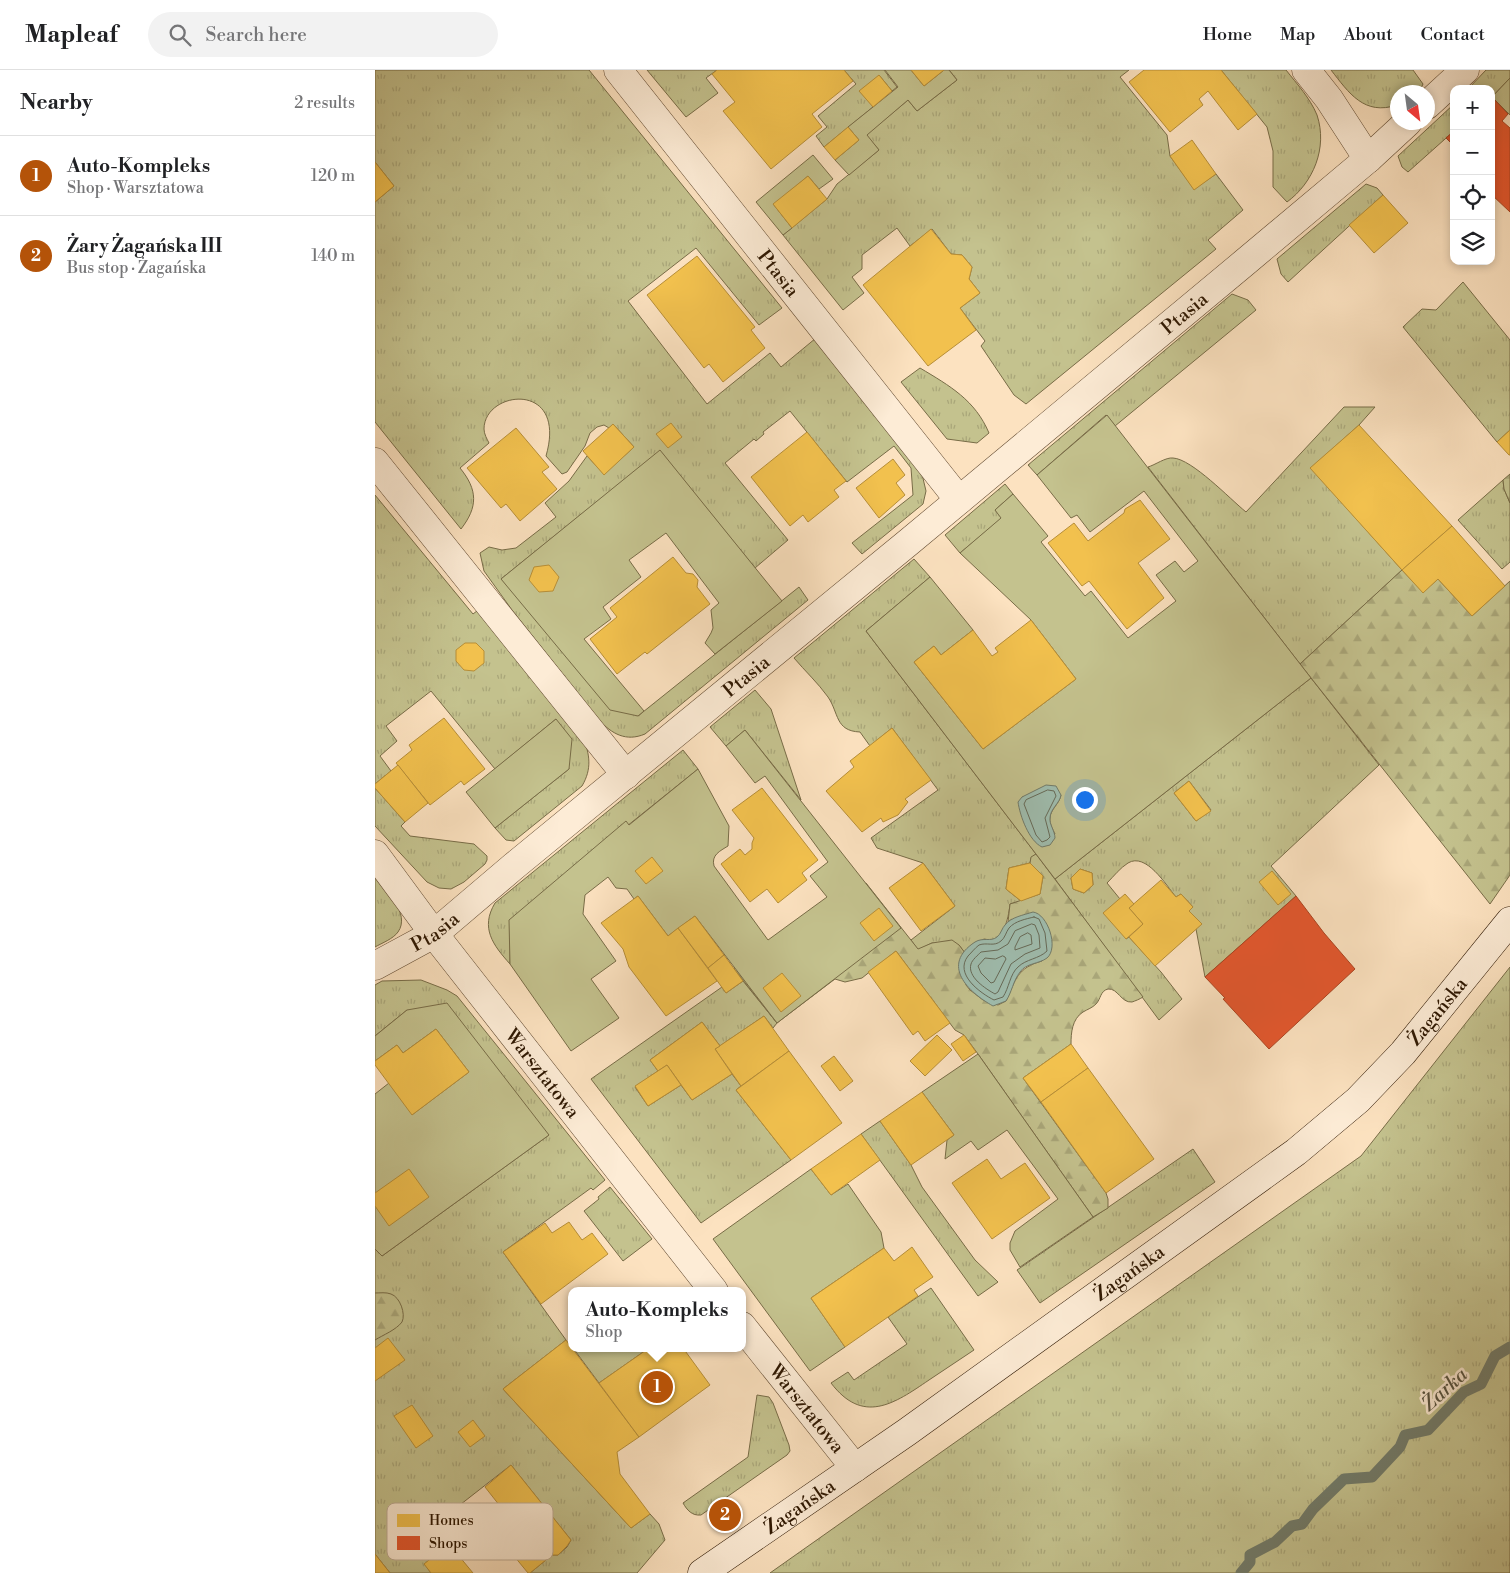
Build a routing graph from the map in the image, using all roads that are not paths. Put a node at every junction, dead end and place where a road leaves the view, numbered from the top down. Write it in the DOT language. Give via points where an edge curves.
graph roads {
  1 [pos="617,70"];
  2 [pos="1306,70"];
  3 [pos="1465,70"];
  4 [pos="1435,98"];
  5 [pos="1399,130"];
  6 [pos="1368,159"];
  7 [pos="375,462"];
  8 [pos="959,500"];
  9 [pos="626,774"];
  10 [pos="375,854"];
  11 [pos="1510,921"];
  12 [pos="434,934"];
  13 [pos="375,966"];
  14 [pos="711,1287"];
  15 [pos="746,1331"];
  16 [pos="855,1468"];
  17 [pos="702,1573"];
  1 -- 8 [label="street, Ptasia"];
  2 -- 6 [label="street"];
  3 -- 4 [label="street"];
  5 -- 6 [label="street, Ptasia"];
  6 -- 8 [label="street, Ptasia"];
  7 -- 9 [label="street"];
  8 -- 9 [label="street, Ptasia"];
  9 -- 12 [label="street, Ptasia"];
  10 -- 12 [label="street, Warsztatowa"];
  11 -- 16 [label="street, Żagańska" via="1403,1053 1351,1106 1296,1152"];
  12 -- 13 [label="street, Ptasia"];
  12 -- 14 [label="street, Warsztatowa"];
  15 -- 16 [label="street, Warsztatowa"];
  16 -- 17 [label="street, Żagańska"];
}
